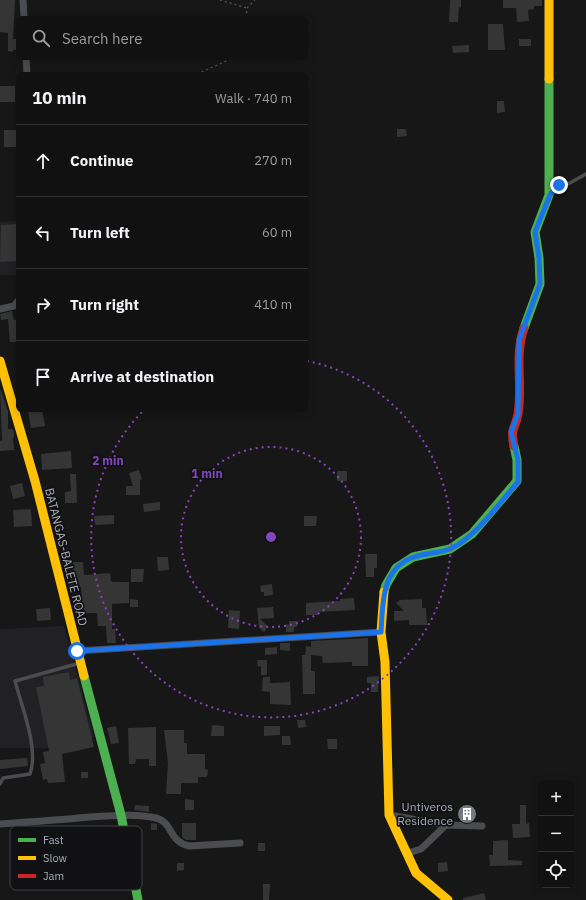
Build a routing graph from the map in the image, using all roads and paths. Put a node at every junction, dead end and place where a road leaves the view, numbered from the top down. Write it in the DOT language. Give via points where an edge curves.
graph roads {
  1 [pos="23,0"];
  2 [pos="220,0"];
  3 [pos="255,0"];
  4 [pos="549,0"];
  5 [pos="247,8"];
  6 [pos="24,16"];
  7 [pos="246,16"];
  8 [pos="26,60"];
  9 [pos="228,60"];
  10 [pos="26,72"];
  11 [pos="202,72"];
  12 [pos="586,174"];
  13 [pos="550,195"];
  14 [pos="16,304"];
  15 [pos="0,309"];
  16 [pos="0,361"];
  17 [pos="381,632"];
  18 [pos="77,651"];
  19 [pos="81,663"];
  20 [pos="0,784"];
  21 [pos="121,815"];
  22 [pos="389,815"];
  23 [pos="0,824"];
  24 [pos="123,826"];
  25 [pos="446,826"];
  26 [pos="482,826"];
  27 [pos="240,843"];
  28 [pos="408,853"];
  29 [pos="136,890"];
  30 [pos="138,900"];
  31 [pos="448,900"];
  1 -- 6 [label="street"];
  2 -- 5 [label="path"];
  3 -- 5 [label="path"];
  4 -- 13 [label="street"];
  5 -- 7 [label="path"];
  8 -- 10 [label="street"];
  9 -- 11 [label="path"];
  12 -- 13 [label="lane" via="568,184 559,185"];
  13 -- 17 [label="street" via="535,232 540,284 519,340 518,414 511,432 518,460 518,482 472,534 450,549 413,557 396,568 386,585"];
  14 -- 15 [label="street"];
  16 -- 18 [label="street, BATANGAS-BALETE ROAD" via="35,481"];
  17 -- 18 [label="street"];
  17 -- 22 [label="street" via="385,662"];
  18 -- 19 [label="street, BATANGAS-BALETE ROAD"];
  19 -- 20 [label="lane" via="16,681 34,754 33,767 30,774 3,778"];
  19 -- 21 [label="street, BATANGAS-BALETE ROAD"];
  21 -- 23 [label="street"];
  21 -- 24 [label="street, BATANGAS-BALETE ROAD"];
  21 -- 27 [label="street" via="163,820 178,842 189,846"];
  22 -- 25 [label="street"];
  22 -- 28 [label="street"];
  25 -- 26 [label="street"];
  25 -- 28 [label="street" via="421,849"];
  28 -- 31 [label="street" via="416,873"];
  29 -- 30 [label="street, BATANGAS-BALETE ROAD"];
}
